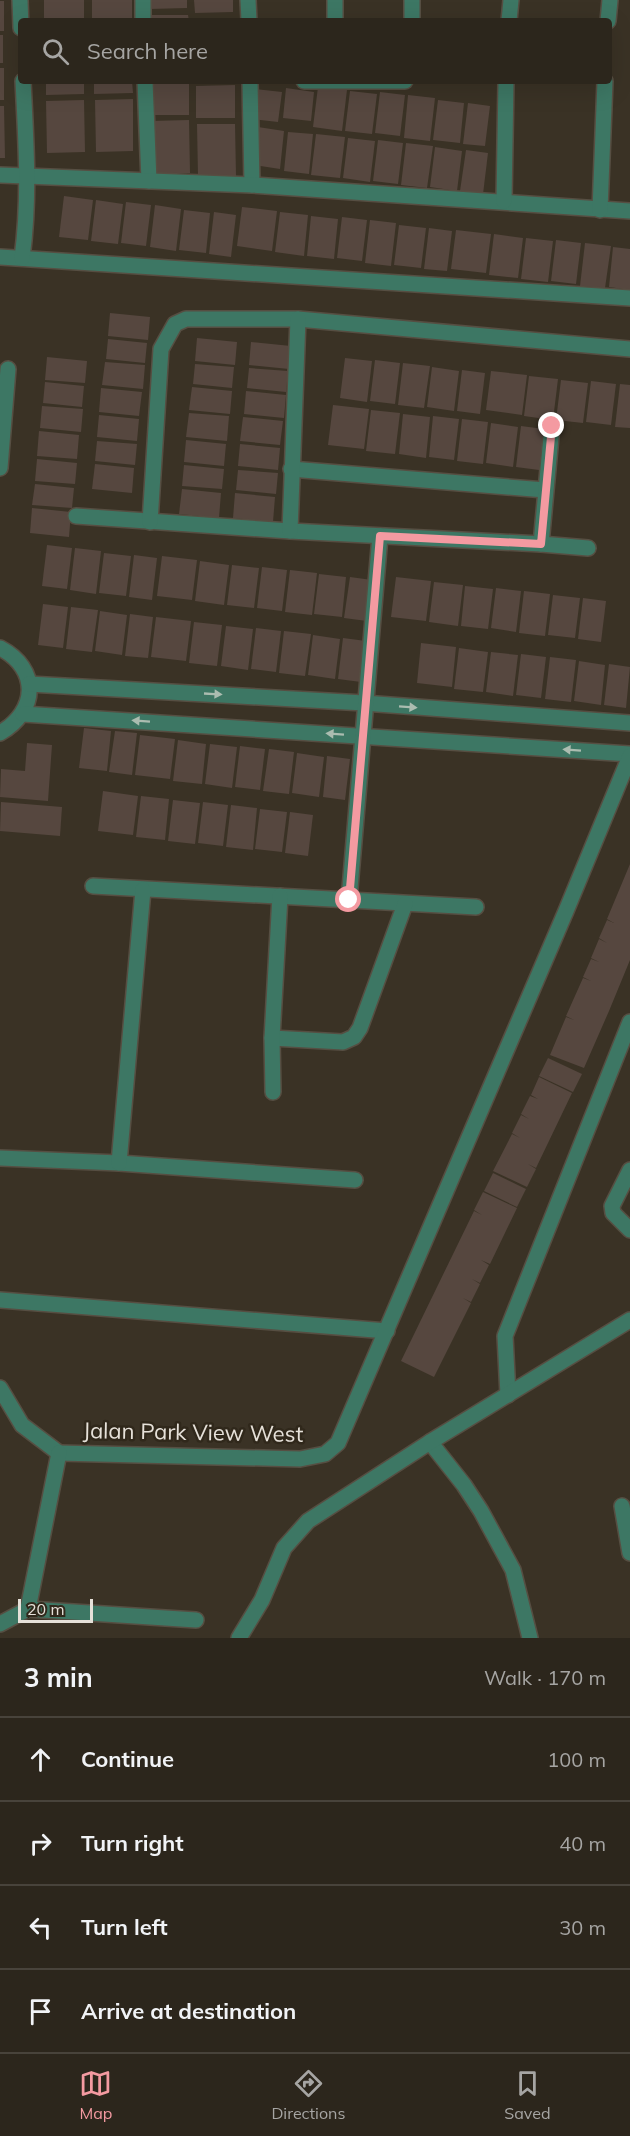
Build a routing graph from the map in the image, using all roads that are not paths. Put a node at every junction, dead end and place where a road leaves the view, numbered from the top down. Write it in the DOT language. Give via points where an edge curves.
graph roads {
  1 [pos="20,0"];
  2 [pos="143,0"];
  3 [pos="248,0"];
  4 [pos="335,0"];
  5 [pos="412,0"];
  6 [pos="511,0"];
  7 [pos="610,0"];
  8 [pos="21,18"];
  9 [pos="143,18"];
  10 [pos="249,18"];
  11 [pos="335,18"];
  12 [pos="412,18"];
  13 [pos="509,18"];
  14 [pos="608,18"];
  15 [pos="23,84"];
  16 [pos="145,84"];
  17 [pos="250,84"];
  18 [pos="506,84"];
  19 [pos="605,84"];
  20 [pos="0,174"];
  21 [pos="28,177"];
  22 [pos="149,181"];
  23 [pos="252,184"];
  24 [pos="504,201"];
  25 [pos="600,210"];
  26 [pos="630,211"];
  27 [pos="0,256"];
  28 [pos="22,258"];
  29 [pos="630,298"];
  30 [pos="297,319"];
  31 [pos="630,349"];
  32 [pos="8,369"];
  33 [pos="552,426"];
  34 [pos="0,468"];
  35 [pos="291,469"];
  36 [pos="545,490"];
  37 [pos="76,516"];
  38 [pos="150,522"];
  39 [pos="290,531"];
  40 [pos="380,536"];
  41 [pos="541,544"];
  42 [pos="588,548"];
  43 [pos="0,648"];
  44 [pos="29,684"];
  45 [pos="364,703"];
  46 [pos="23,714"];
  47 [pos="630,723"];
  48 [pos="0,733"];
  49 [pos="362,735"];
  50 [pos="630,755"];
  51 [pos="93,886"];
  52 [pos="144,890"];
  53 [pos="280,896"];
  54 [pos="349,900"];
  55 [pos="405,904"];
  56 [pos="476,907"];
  57 [pos="630,1022"];
  58 [pos="272,1038"];
  59 [pos="273,1092"];
  60 [pos="0,1158"];
  61 [pos="119,1163"];
  62 [pos="630,1170"];
  63 [pos="355,1180"];
  64 [pos="630,1230"];
  65 [pos="0,1300"];
  66 [pos="630,1320"];
  67 [pos="387,1331"];
  68 [pos="0,1388"];
  69 [pos="508,1395"];
  70 [pos="430,1442"];
  71 [pos="59,1453"];
  72 [pos="622,1506"];
  73 [pos="630,1554"];
  74 [pos="28,1609"];
  75 [pos="196,1620"];
  76 [pos="0,1624"];
  77 [pos="239,1638"];
  78 [pos="530,1638"];
  1 -- 8 [label="street"];
  2 -- 9 [label="street"];
  3 -- 10 [label="street"];
  4 -- 11 [label="street"];
  5 -- 12 [label="street"];
  6 -- 13 [label="street"];
  7 -- 14 [label="street"];
  15 -- 21 [label="street"];
  16 -- 22 [label="street"];
  17 -- 23 [label="street"];
  18 -- 24 [label="street"];
  19 -- 25 [label="street"];
  20 -- 21 [label="street"];
  21 -- 22 [label="street"];
  21 -- 28 [label="street"];
  22 -- 23 [label="street"];
  23 -- 24 [label="street"];
  24 -- 25 [label="street"];
  25 -- 26 [label="street"];
  27 -- 28 [label="street"];
  28 -- 29 [label="street"];
  30 -- 31 [label="street"];
  30 -- 35 [label="street"];
  30 -- 38 [label="street" via="186,319 175,324 161,349"];
  32 -- 34 [label="street"];
  33 -- 36 [label="street"];
  35 -- 36 [label="street"];
  35 -- 39 [label="street"];
  36 -- 41 [label="street"];
  37 -- 38 [label="street"];
  38 -- 39 [label="street"];
  39 -- 40 [label="street"];
  40 -- 41 [label="street"];
  40 -- 45 [label="street"];
  41 -- 42 [label="street"];
  43 -- 44 [label="street" via="15,657"];
  44 -- 45 [label="street, one-way"];
  44 -- 46 [label="street"];
  45 -- 47 [label="street, one-way"];
  45 -- 49 [label="street"];
  46 -- 48 [label="street"];
  49 -- 46 [label="street, one-way"];
  50 -- 49 [label="street, one-way"];
  49 -- 54 [label="street"];
  50 -- 67 [label="street"];
  51 -- 52 [label="street"];
  52 -- 53 [label="street"];
  52 -- 61 [label="street"];
  53 -- 54 [label="street"];
  53 -- 58 [label="street"];
  54 -- 55 [label="street"];
  55 -- 56 [label="street"];
  55 -- 58 [label="street" via="354,1037 343,1042"];
  57 -- 69 [label="street" via="505,1336"];
  58 -- 59 [label="street"];
  60 -- 61 [label="street"];
  61 -- 63 [label="street"];
  62 -- 64 [label="street" via="612,1206 613,1213"];
  65 -- 67 [label="street"];
  66 -- 69 [label="street"];
  67 -- 71 [label="street, Jalan Park View West" via="338,1443 325,1454 300,1459"];
  68 -- 71 [label="street" via="22,1425"];
  69 -- 70 [label="street"];
  70 -- 77 [label="street" via="308,1521 284,1548 262,1600"];
  70 -- 78 [label="street" via="464,1485 513,1570"];
  71 -- 74 [label="street"];
  72 -- 73 [label="street"];
  74 -- 75 [label="street"];
  74 -- 76 [label="street"];
}
